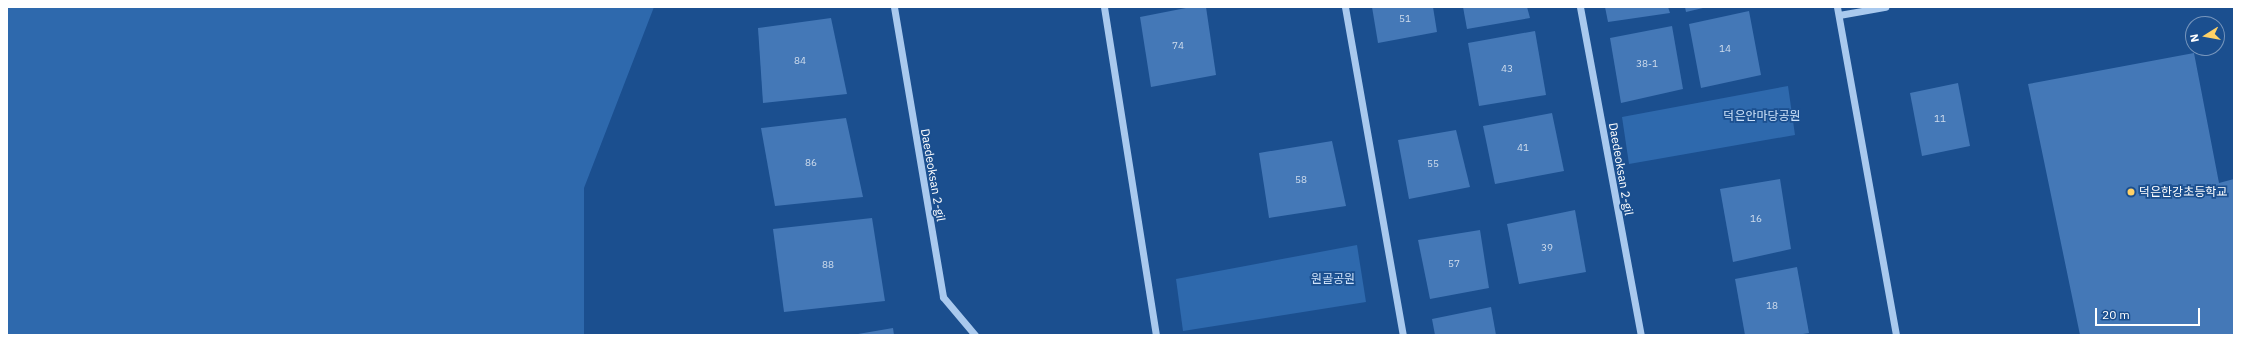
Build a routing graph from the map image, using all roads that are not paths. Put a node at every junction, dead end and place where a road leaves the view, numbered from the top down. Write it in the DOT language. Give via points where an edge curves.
graph roads {
  1 [pos="894,7"];
  2 [pos="1104,7"];
  3 [pos="1345,7"];
  4 [pos="1580,7"];
  5 [pos="1837,7"];
  6 [pos="1885,7"];
  7 [pos="1839,15"];
  8 [pos="975,335"];
  9 [pos="1156,335"];
  10 [pos="1403,335"];
  11 [pos="1640,335"];
  12 [pos="1896,335"];
  1 -- 8 [label="street, Daedeoksan 2-gil" via="943,297"];
  2 -- 9 [label="street"];
  3 -- 10 [label="street"];
  4 -- 11 [label="street, Daedeoksan 2-gil"];
  5 -- 7 [label="street"];
  6 -- 7 [label="street"];
  7 -- 12 [label="street"];
}
